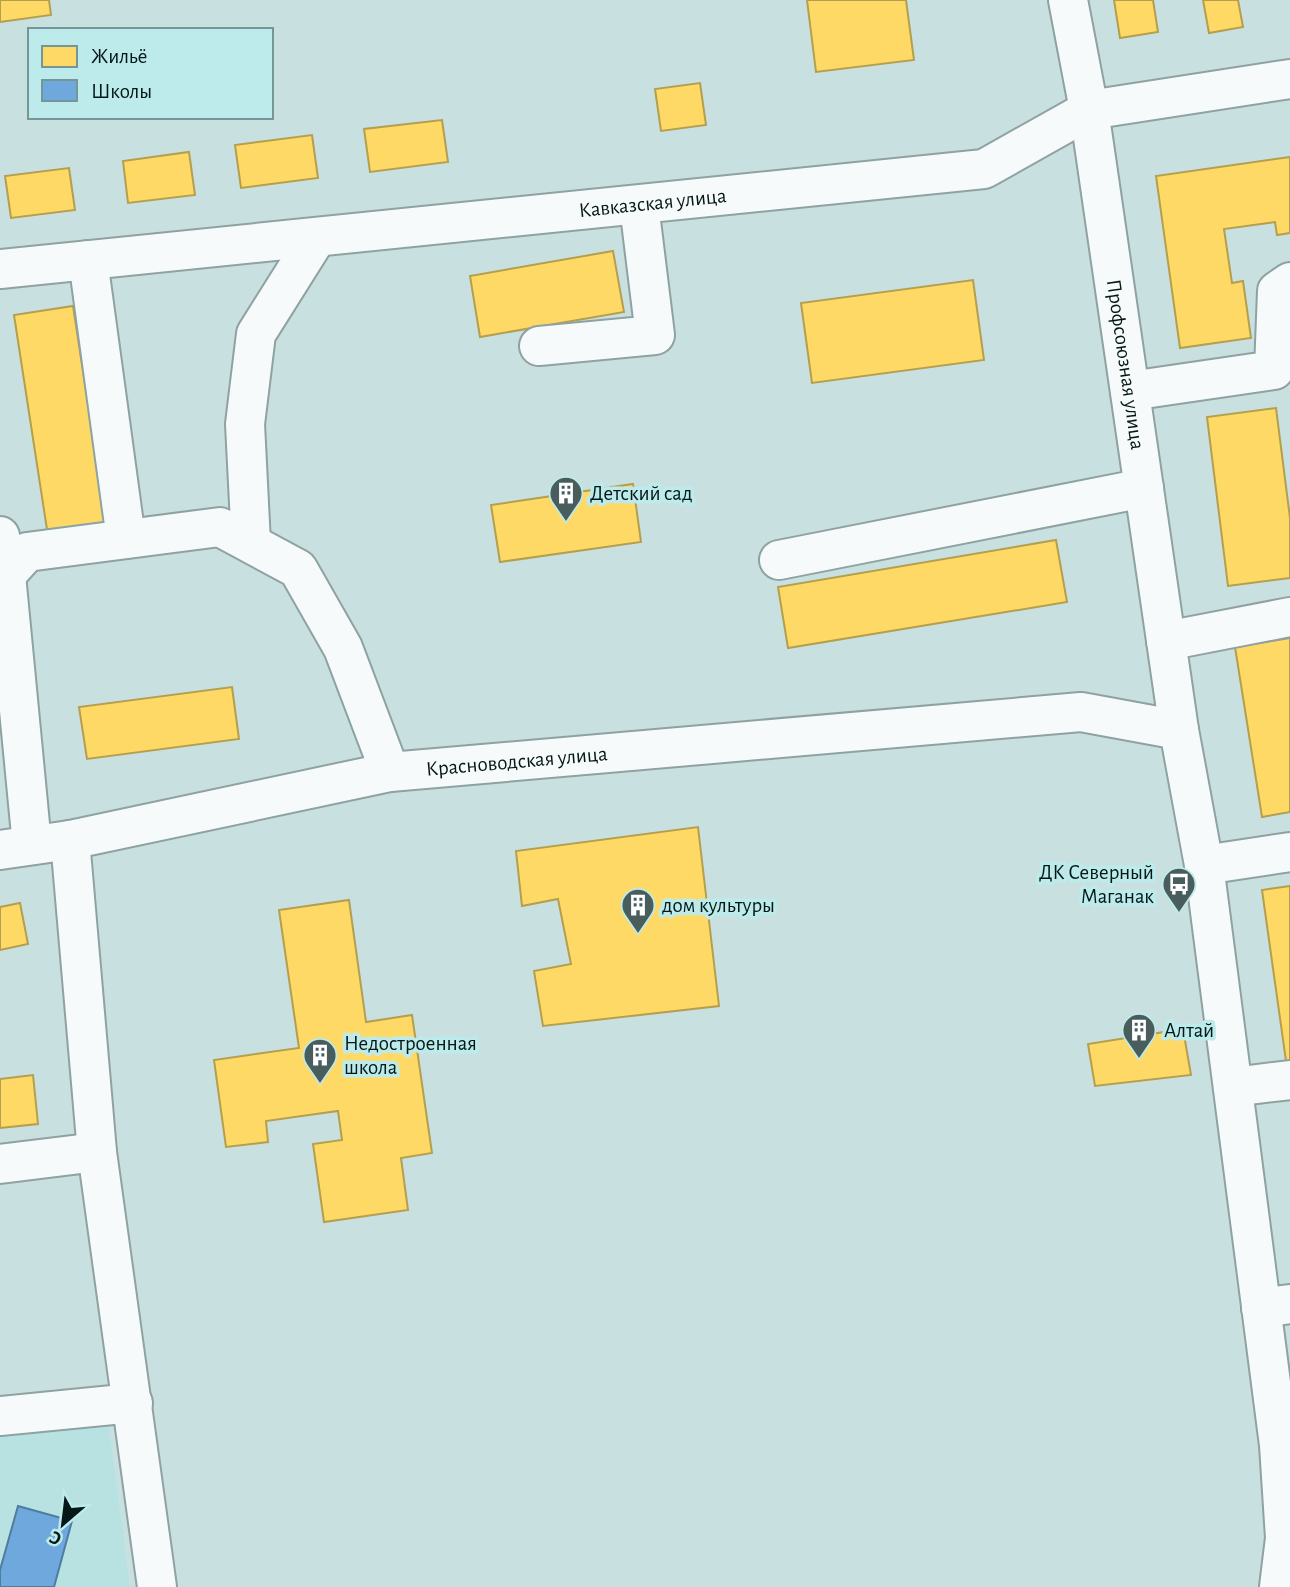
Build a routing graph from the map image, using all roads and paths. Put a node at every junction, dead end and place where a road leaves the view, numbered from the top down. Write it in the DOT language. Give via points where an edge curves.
graph roads {
  1 [pos="1068,0"];
  2 [pos="1290,79"];
  3 [pos="1089,110"];
  4 [pos="639,205"];
  5 [pos="317,237"];
  6 [pos="88,260"];
  7 [pos="0,270"];
  8 [pos="1290,282"];
  9 [pos="538,346"];
  10 [pos="1282,381"];
  11 [pos="1130,391"];
  12 [pos="1144,488"];
  13 [pos="0,536"];
  14 [pos="127,539"];
  15 [pos="251,543"];
  16 [pos="779,559"];
  17 [pos="3,576"];
  18 [pos="1290,617"];
  19 [pos="1166,641"];
  20 [pos="1179,730"];
  21 [pos="390,772"];
  22 [pos="70,840"];
  23 [pos="16,847"];
  24 [pos="1290,852"];
  25 [pos="1204,865"];
  26 [pos="1290,1080"];
  27 [pos="1233,1087"];
  28 [pos="97,1152"];
  29 [pos="0,1164"];
  30 [pos="1276,1306"];
  31 [pos="133,1404"];
  32 [pos="0,1416"];
  33 [pos="1287,1538"];
  34 [pos="157,1587"];
  35 [pos="1279,1587"];
  1 -- 3 [label="street, Профсоюзная улица"];
  2 -- 3 [label="street, Кавказская улица"];
  3 -- 4 [label="street, Кавказская улица" via="984,169"];
  3 -- 11 [label="street, Профсоюзная улица"];
  4 -- 5 [label="street, Кавказская улица"];
  4 -- 9 [label="street" via="655,335"];
  5 -- 6 [label="street, Кавказская улица"];
  5 -- 15 [label="street" via="256,334 245,424"];
  6 -- 7 [label="street, Кавказская улица"];
  6 -- 14 [label="street"];
  8 -- 10 [label="street" via="1277,291"];
  10 -- 11 [label="street"];
  11 -- 12 [label="street, Профсоюзная улица"];
  12 -- 16 [label="street"];
  12 -- 19 [label="street, Профсоюзная улица"];
  13 -- 17 [label="street"];
  14 -- 15 [label="street" via="220,527"];
  14 -- 17 [label="street" via="27,552"];
  15 -- 21 [label="street" via="298,569 342,648"];
  17 -- 23 [label="street"];
  18 -- 19 [label="street"];
  19 -- 20 [label="street, Профсоюзная улица"];
  20 -- 21 [label="street, Красноводская улица" via="1081,712"];
  20 -- 25 [label="street, Профсоюзная улица"];
  21 -- 22 [label="street, Красноводская улица"];
  22 -- 23 [label="street, Красноводская улица"];
  22 -- 28 [label="street"];
  24 -- 25 [label="street"];
  25 -- 27 [label="street, Профсоюзная улица"];
  26 -- 27 [label="street"];
  27 -- 30 [label="street, Профсоюзная улица"];
  28 -- 29 [label="street"];
  28 -- 31 [label="street"];
  30 -- 33 [label="street, Профсоюзная улица" via="1279,1445"];
  31 -- 32 [label="street"];
  31 -- 34 [label="street"];
  33 -- 35 [label="street, Профсоюзная улица"];
}
